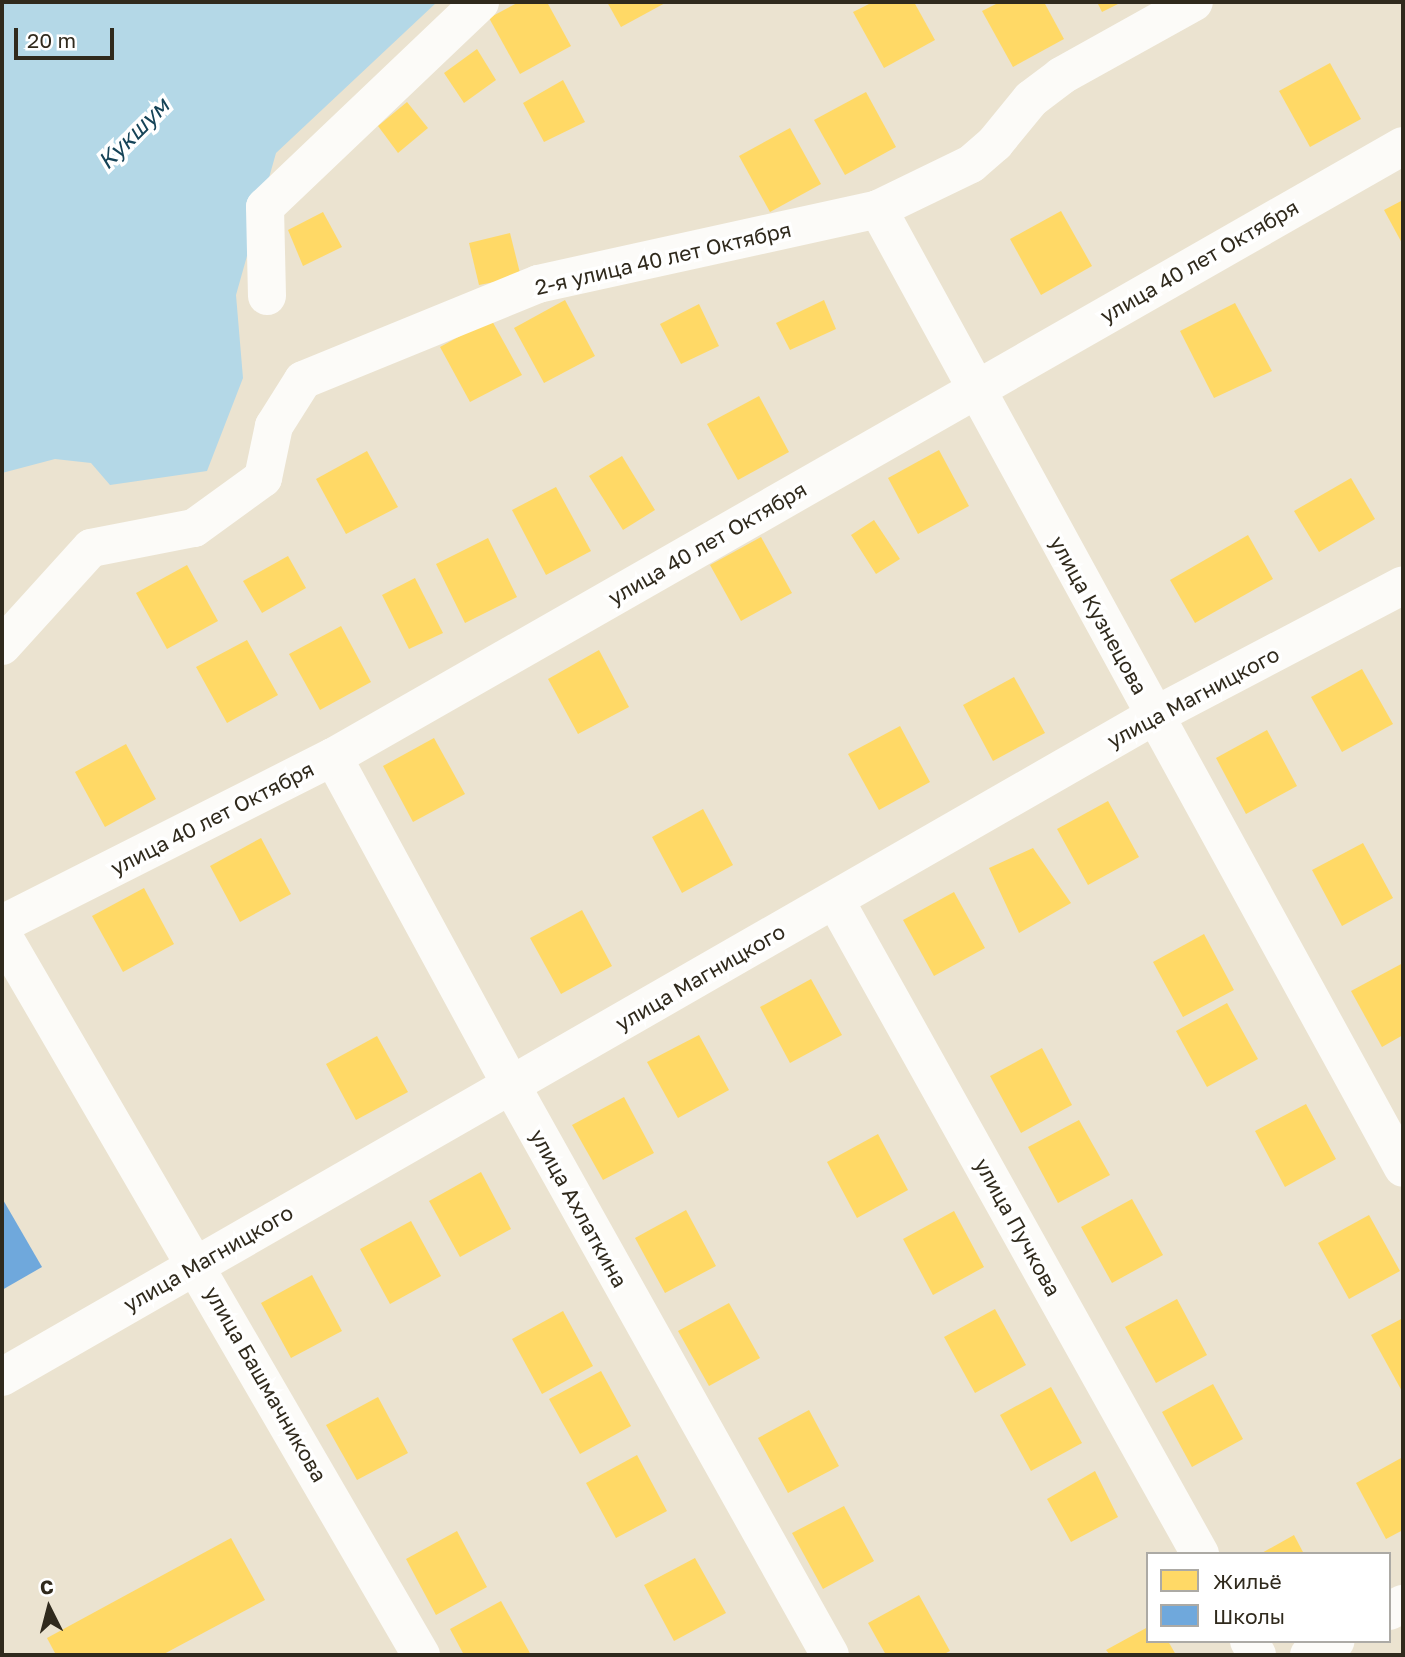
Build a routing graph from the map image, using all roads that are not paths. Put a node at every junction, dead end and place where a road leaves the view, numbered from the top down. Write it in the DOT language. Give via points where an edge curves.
graph roads {
  1 [pos="480,2"];
  2 [pos="1194,2"];
  3 [pos="1403,146"];
  4 [pos="878,209"];
  5 [pos="267,296"];
  6 [pos="975,390"];
  7 [pos="1403,585"];
  8 [pos="2,646"];
  9 [pos="1154,716"];
  10 [pos="334,757"];
  11 [pos="835,900"];
  12 [pos="2,924"];
  13 [pos="2,934"];
  14 [pos="511,1085"];
  15 [pos="1403,1168"];
  16 [pos="198,1264"];
  17 [pos="2,1377"];
  18 [pos="1199,1552"];
  19 [pos="1331,1643"];
  20 [pos="421,1655"];
  21 [pos="830,1655"];
  22 [pos="1309,1655"];
  1 -- 5 [label="street" via="265,207"];
  2 -- 4 [label="street, 2-я улица 40 лет Октября" via="1061,76 1031,99 971,164"];
  3 -- 6 [label="street, улица 40 лет Октября"];
  4 -- 6 [label="street, улица Кузнецова"];
  4 -- 8 [label="street, 2-я улица 40 лет Октября" via="538,284 303,380 274,426 263,478 194,528 91,548"];
  6 -- 9 [label="street, улица Кузнецова"];
  6 -- 10 [label="street, улица 40 лет Октября"];
  7 -- 9 [label="street, улица Магницкого"];
  9 -- 11 [label="street, улица Магницкого"];
  9 -- 15 [label="street, улица Кузнецова"];
  10 -- 12 [label="street, улица 40 лет Октября"];
  10 -- 14 [label="street, улица Ахлаткина"];
  11 -- 14 [label="street, улица Магницкого"];
  11 -- 18 [label="street, улица Пучкова"];
  13 -- 16 [label="street, улица Башмачникова"];
  14 -- 16 [label="street, улица Магницкого"];
  14 -- 21 [label="street, улица Ахлаткина"];
  16 -- 17 [label="street, улица Магницкого"];
  16 -- 20 [label="street, улица Башмачникова"];
  19 -- 22 [label="street"];
}
